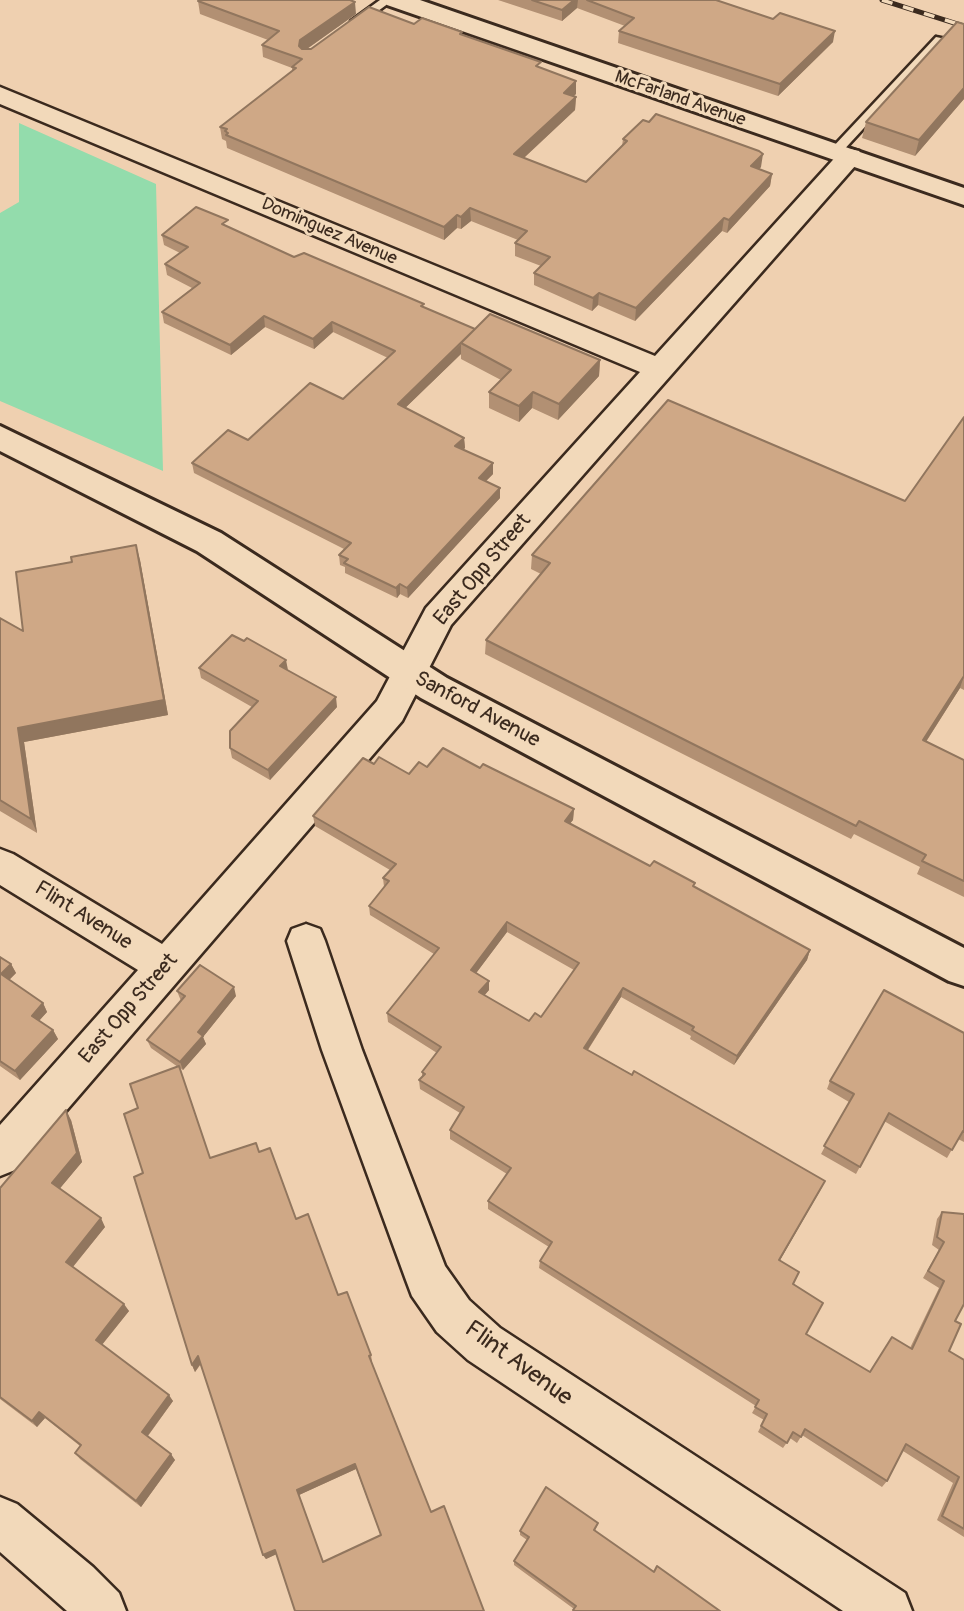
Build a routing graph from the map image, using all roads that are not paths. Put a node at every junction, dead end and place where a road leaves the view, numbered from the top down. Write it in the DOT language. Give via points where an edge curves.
graph roads {
  1 [pos="387,0"];
  2 [pos="405,1"];
  3 [pos="347,29"];
  4 [pos="940,39"];
  5 [pos="0,95"];
  6 [pos="842,155"];
  7 [pos="964,197"];
  8 [pos="659,369"];
  9 [pos="0,437"];
  10 [pos="408,673"];
  11 [pos="0,865"];
  12 [pos="306,941"];
  13 [pos="166,967"];
  14 [pos="964,968"];
  15 [pos="0,1156"];
  16 [pos="0,1521"];
  17 [pos="101,1611"];
  18 [pos="887,1611"];
  1 -- 3 [label="lane"];
  2 -- 6 [label="street, McFarland Avenue"];
  4 -- 6 [label="lane"];
  5 -- 8 [label="street, Dominguez Avenue"];
  6 -- 7 [label="street, McFarland Avenue"];
  6 -- 8 [label="street, East Opp Street"];
  8 -- 10 [label="street, East Opp Street" via="438,617"];
  9 -- 10 [label="street, Sanford Avenue" via="209,542"];
  10 -- 13 [label="street, East Opp Street" via="390,711"];
  10 -- 14 [label="street, Sanford Avenue"];
  11 -- 13 [label="street, Flint Avenue"];
  12 -- 18 [label="street, Flint Avenue" via="428,1280 453,1316 484,1344"];
  13 -- 15 [label="street, East Opp Street"];
  16 -- 17 [label="street" via="76,1584"];
}
